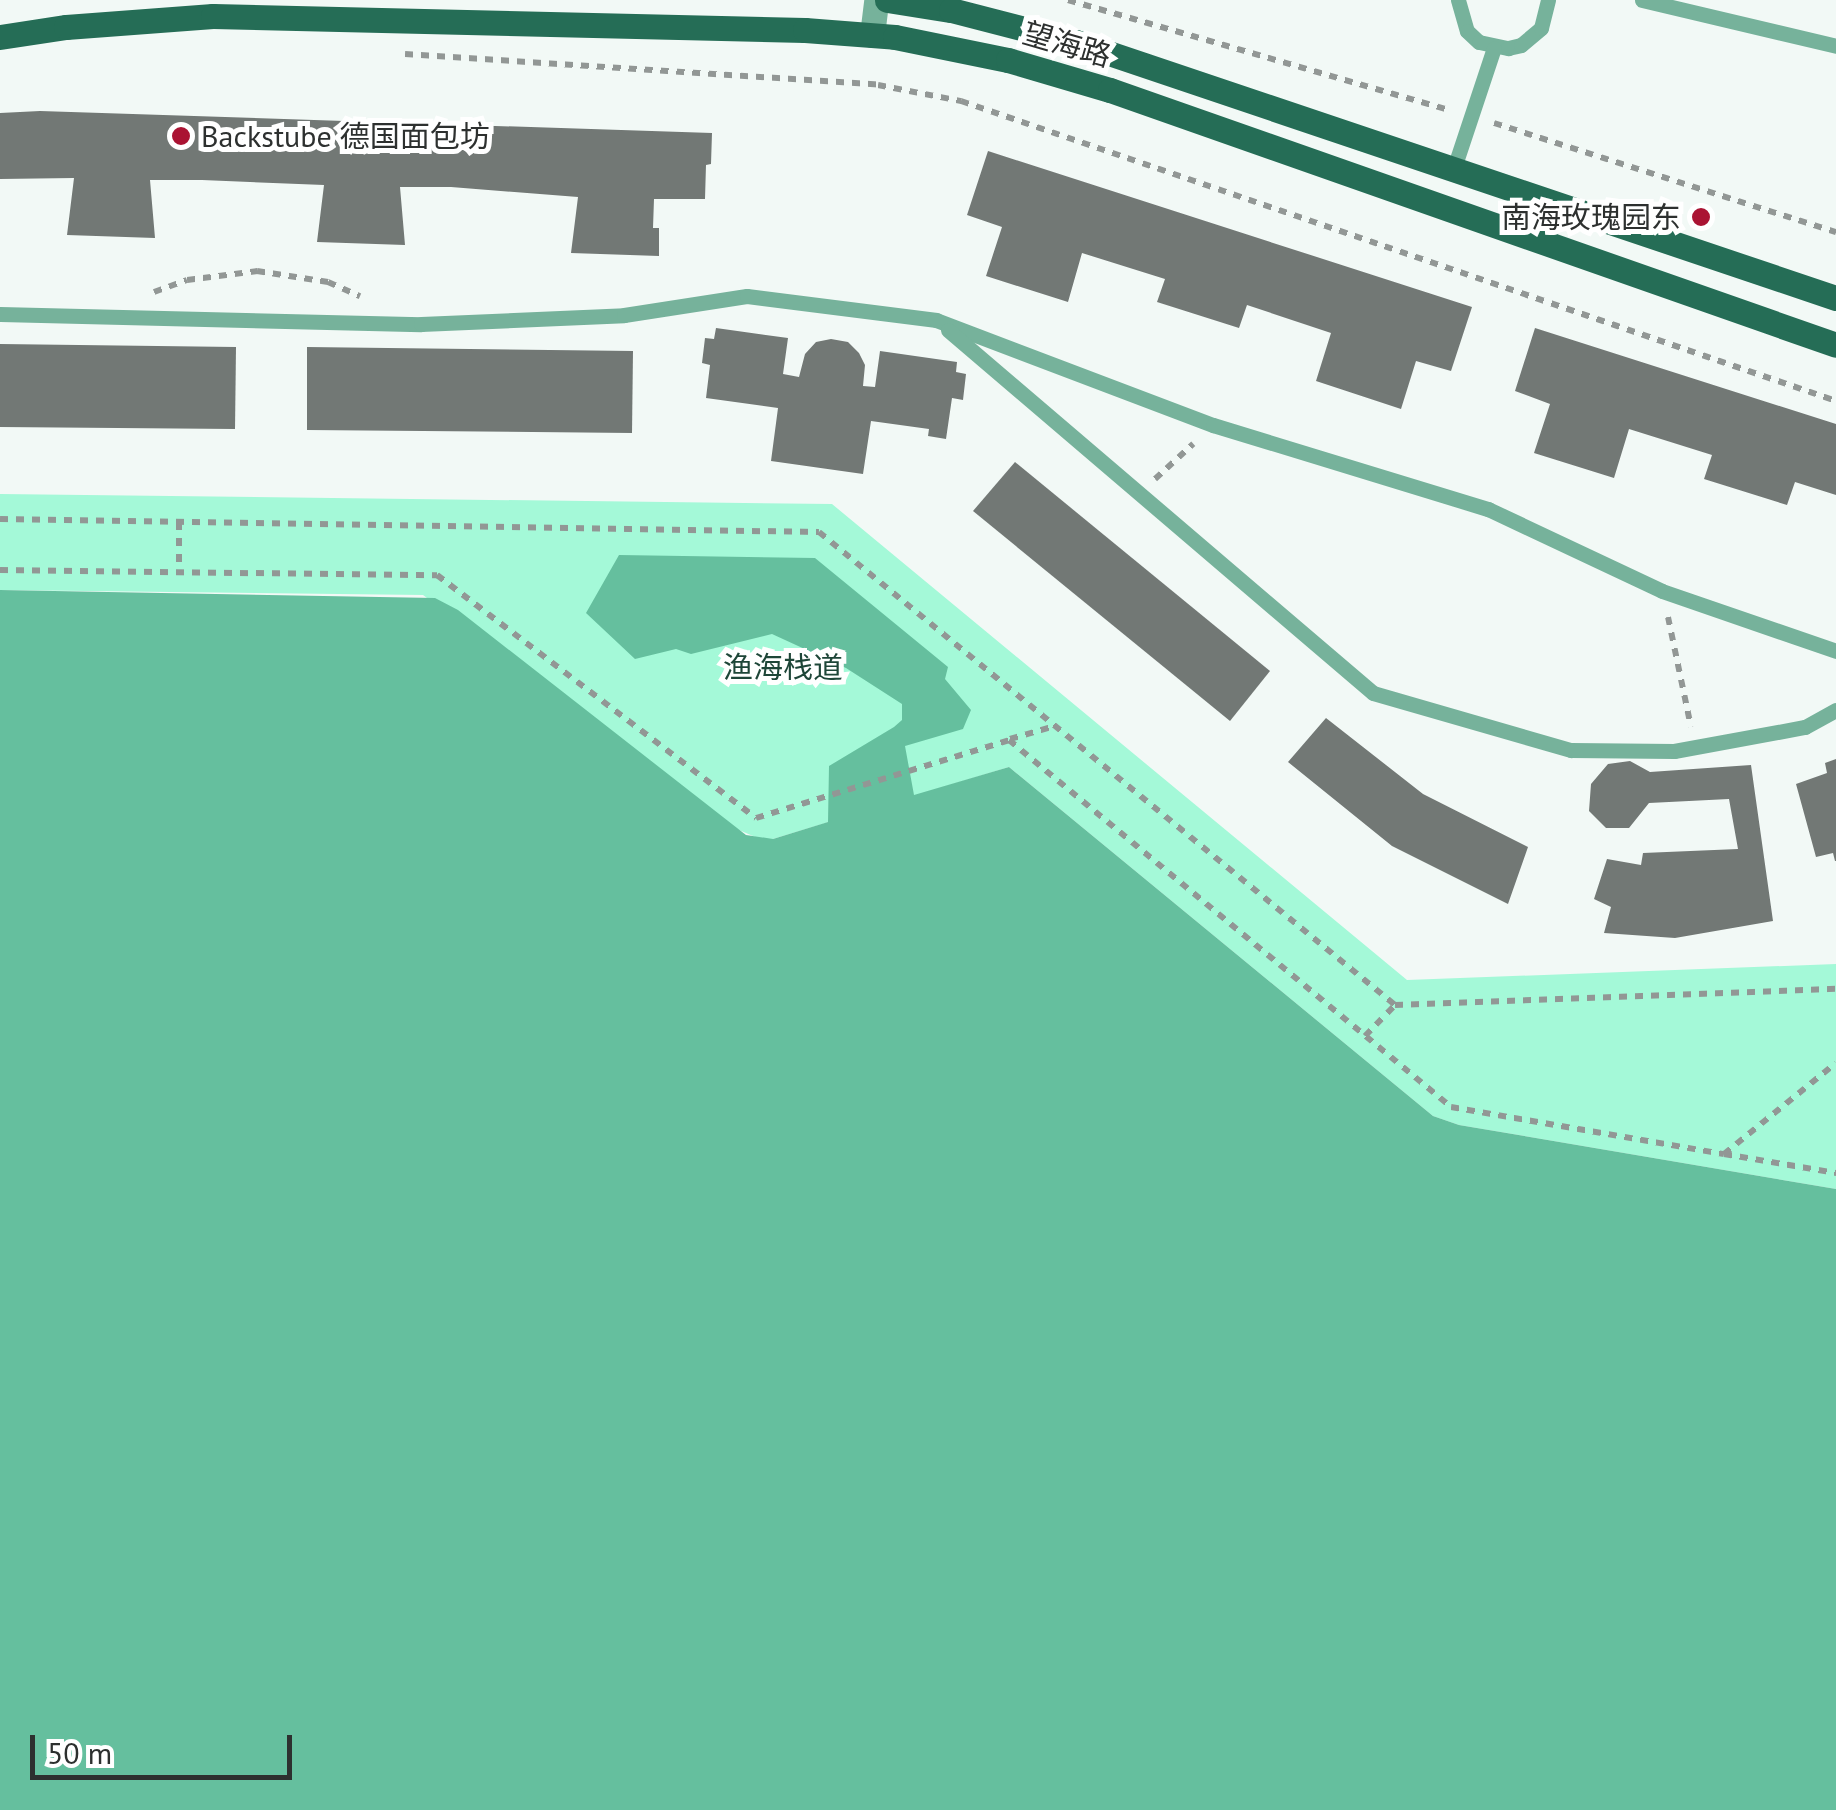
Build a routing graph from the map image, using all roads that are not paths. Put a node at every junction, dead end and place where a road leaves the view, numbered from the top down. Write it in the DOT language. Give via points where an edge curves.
graph roads {
  1 [pos="876,0"];
  2 [pos="1458,0"];
  3 [pos="1548,0"];
  4 [pos="1642,0"];
  5 [pos="904,1"];
  6 [pos="872,35"];
  7 [pos="0,37"];
  8 [pos="908,40"];
  9 [pos="1836,46"];
  10 [pos="1494,48"];
  11 [pos="1454,168"];
  12 [pos="1836,298"];
  13 [pos="0,314"];
  14 [pos="936,320"];
  15 [pos="1836,345"];
  16 [pos="1836,651"];
  17 [pos="1836,710"];
  1 -- 6 [label="street"];
  2 -- 10 [label="lane" via="1467,31"];
  3 -- 10 [label="lane" via="1547,16 1532,38"];
  4 -- 9 [label="lane"];
  5 -- 8 [label="street"];
  5 -- 11 [label="main road, 望海路" via="1076,42"];
  6 -- 7 [label="main road, 望海路" via="187,16"];
  6 -- 8 [label="main road, 望海路"];
  8 -- 15 [label="main road, 望海路" via="1110,90"];
  10 -- 11 [label="lane"];
  11 -- 12 [label="main road, 望海路"];
  13 -- 14 [label="lane" via="421,324 624,315 747,296"];
  14 -- 16 [label="lane" via="1213,425 1488,509 1662,591"];
  14 -- 17 [label="lane" via="1373,692 1571,750 1674,752 1804,727"];
}
